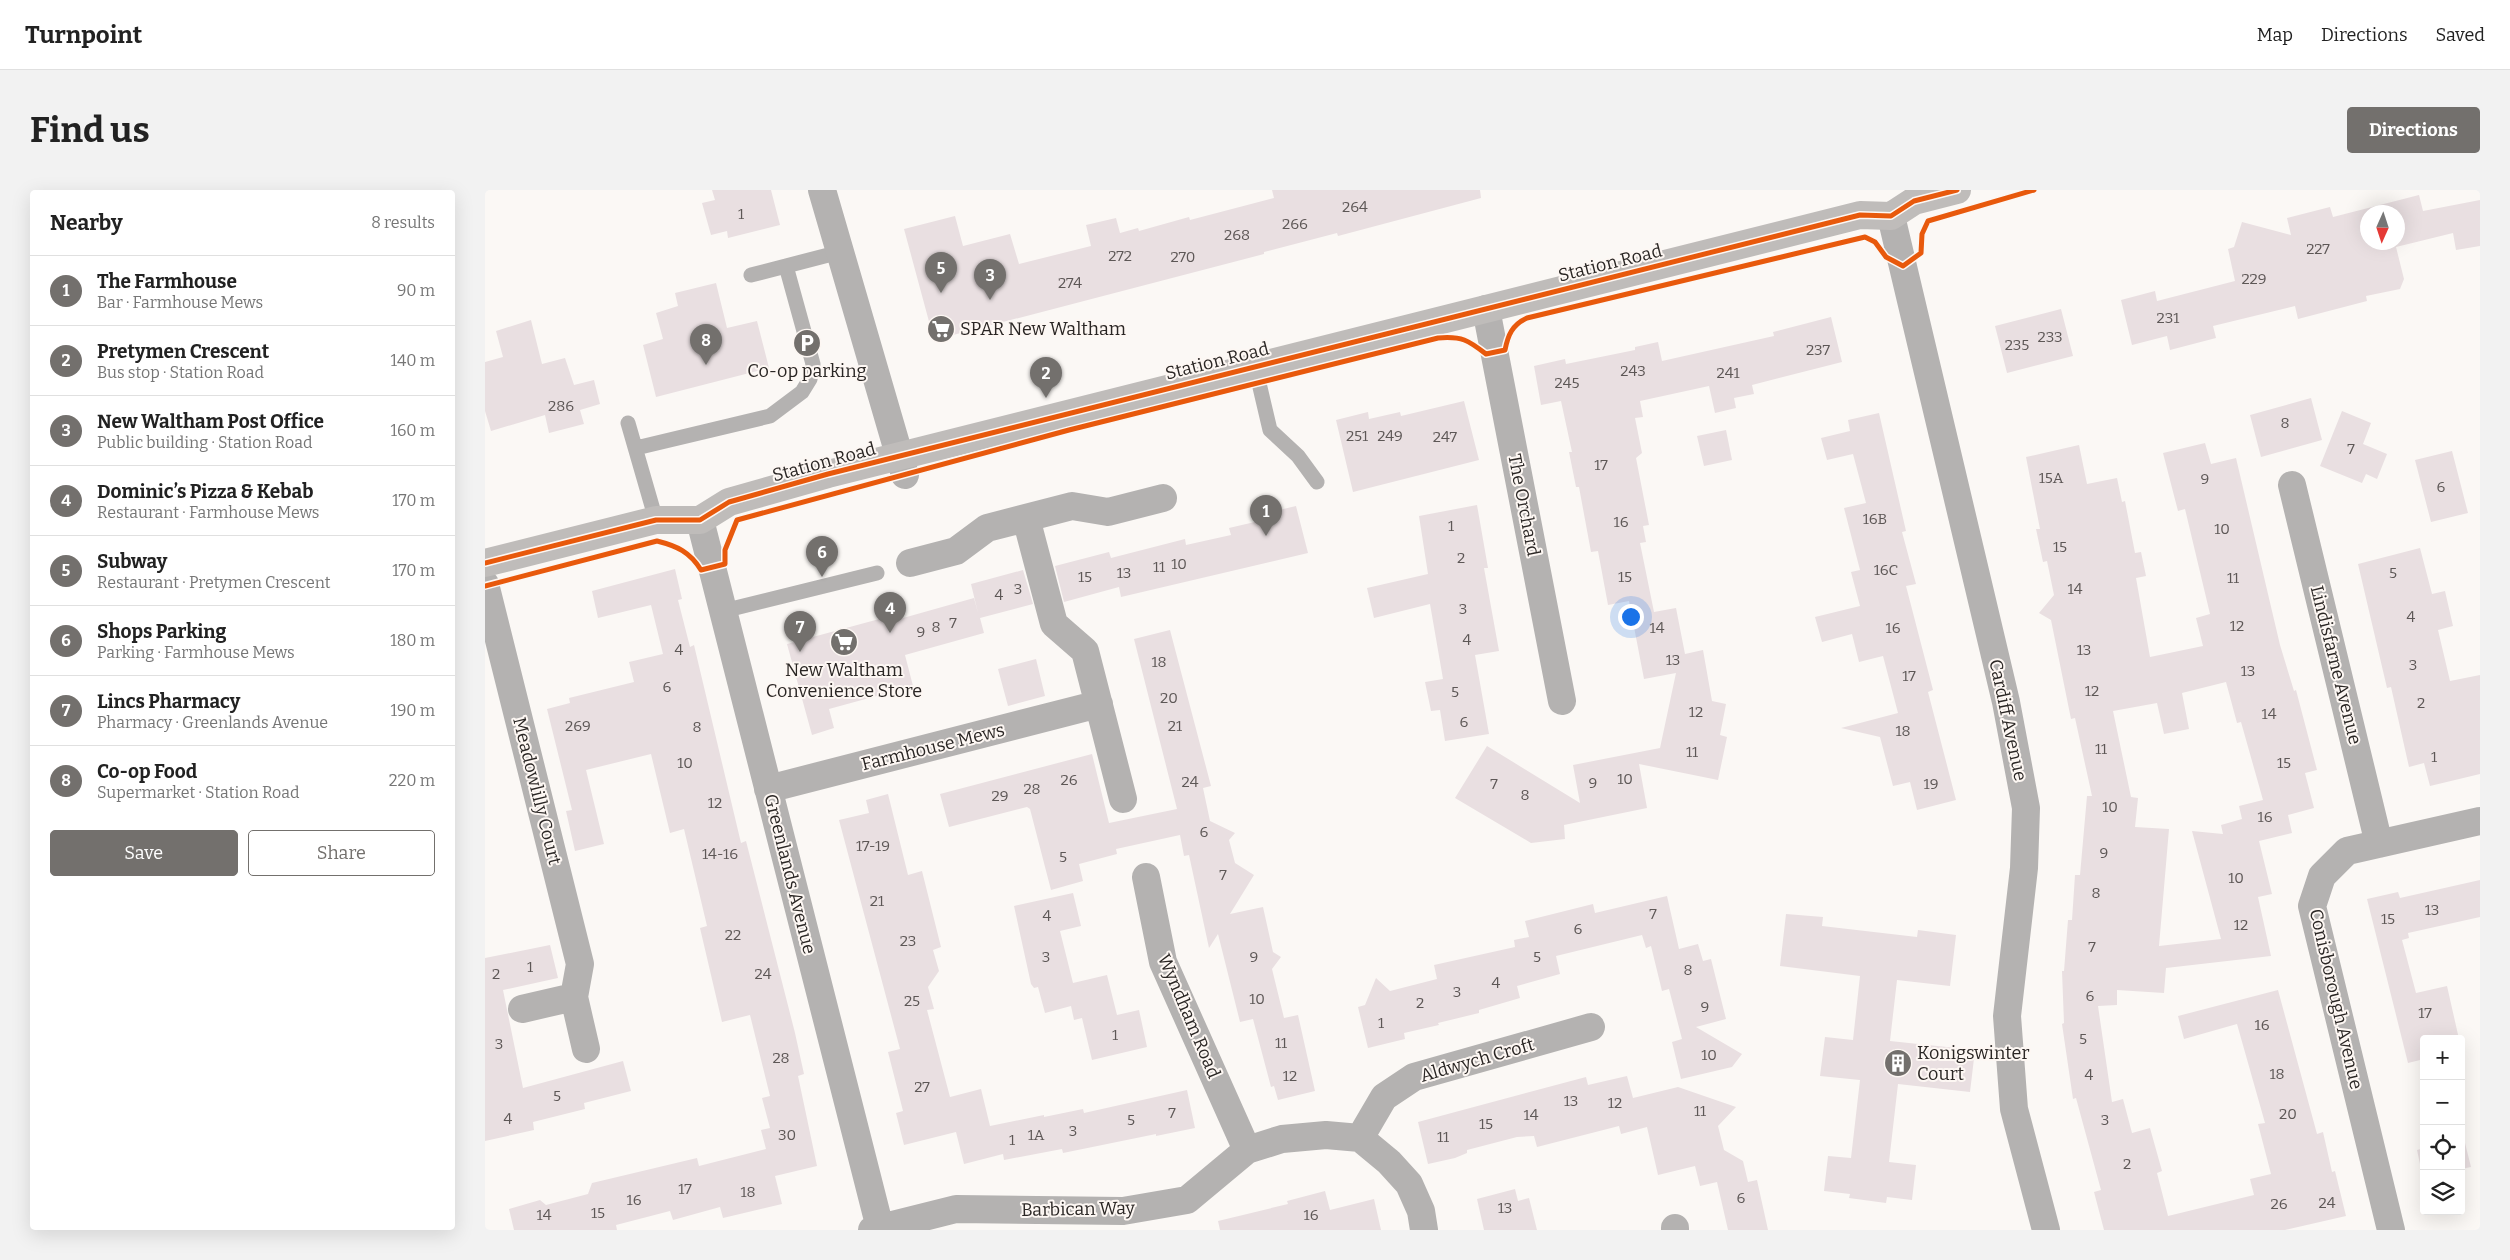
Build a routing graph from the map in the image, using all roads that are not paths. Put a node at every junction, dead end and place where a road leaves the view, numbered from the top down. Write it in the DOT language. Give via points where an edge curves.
graph roads {
  1 [pos="822,190"];
  2 [pos="1957,190"];
  3 [pos="1891,216"];
  4 [pos="840,252"];
  5 [pos="786,266"];
  6 [pos="751,275"];
  7 [pos="1486,309"];
  8 [pos="1255,366"];
  9 [pos="628,423"];
  10 [pos="636,448"];
  11 [pos="902,465"];
  12 [pos="1317,482"];
  13 [pos="2292,485"];
  14 [pos="1163,498"];
  15 [pos="1026,518"];
  16 [pos="656,520"];
  17 [pos="700,520"];
  18 [pos="485,563"];
  19 [pos="910,563"];
  20 [pos="877,573"];
  21 [pos="485,584"];
  22 [pos="723,611"];
  23 [pos="1563,701"];
  24 [pos="1099,704"];
  25 [pos="768,789"];
  26 [pos="1123,799"];
  27 [pos="2480,821"];
  28 [pos="2379,844"];
  29 [pos="1146,877"];
  30 [pos="574,997"];
  31 [pos="522,1009"];
  32 [pos="1591,1027"];
  33 [pos="587,1049"];
  34 [pos="1360,1138"];
  35 [pos="1247,1150"];
  36 [pos="876,1229"];
  37 [pos="1424,1230"];
  38 [pos="2046,1230"];
  39 [pos="2391,1230"];
  1 -- 4 [label="street"];
  2 -- 3 [label="main road" via="1914,201"];
  3 -- 7 [label="main road, Station Road" via="1860,215"];
  3 -- 38 [label="street, Cardiff Avenue" via="2006,702 2027,808 2024,868 2007,1016 2014,1109"];
  4 -- 5 [label="lane"];
  4 -- 11 [label="street"];
  5 -- 6 [label="lane"];
  5 -- 10 [label="lane" via="813,364 810,379 802,392 770,416"];
  7 -- 8 [label="main road, Station Road"];
  7 -- 23 [label="street, The Orchard"];
  8 -- 11 [label="main road, Station Road"];
  8 -- 12 [label="lane" via="1270,430 1298,456"];
  9 -- 10 [label="lane"];
  10 -- 16 [label="lane"];
  11 -- 17 [label="main road, Station Road" via="729,502"];
  13 -- 28 [label="street, Lindisfarne Avenue"];
  14 -- 15 [label="street" via="1108,512 1072,506"];
  15 -- 19 [label="street" via="987,528 956,551"];
  15 -- 24 [label="street" via="1054,624 1085,651"];
  16 -- 17 [label="main road"];
  16 -- 18 [label="main road"];
  17 -- 22 [label="street, Greenlands Avenue"];
  20 -- 22 [label="lane"];
  21 -- 30 [label="street, Meadowlilly Court" via="581,964"];
  22 -- 25 [label="street, Greenlands Avenue"];
  24 -- 25 [label="street, Farmhouse Mews"];
  24 -- 26 [label="street"];
  25 -- 36 [label="street, Greenlands Avenue"];
  27 -- 28 [label="street, Conisborough Avenue"];
  28 -- 39 [label="street, Conisborough Avenue" via="2347,851 2322,876 2312,906"];
  29 -- 35 [label="street, Wyndham Road" via="1163,962"];
  30 -- 31 [label="street"];
  30 -- 33 [label="street, Meadowlilly Court"];
  32 -- 34 [label="street, Aldwych Croft" via="1414,1078 1384,1097"];
  34 -- 35 [label="street, Barbican Way" via="1326,1135 1282,1139"];
  34 -- 37 [label="street" via="1409,1184 1421,1211"];
  35 -- 36 [label="street, Barbican Way" via="1187,1200 1123,1211 956,1209"];
}
